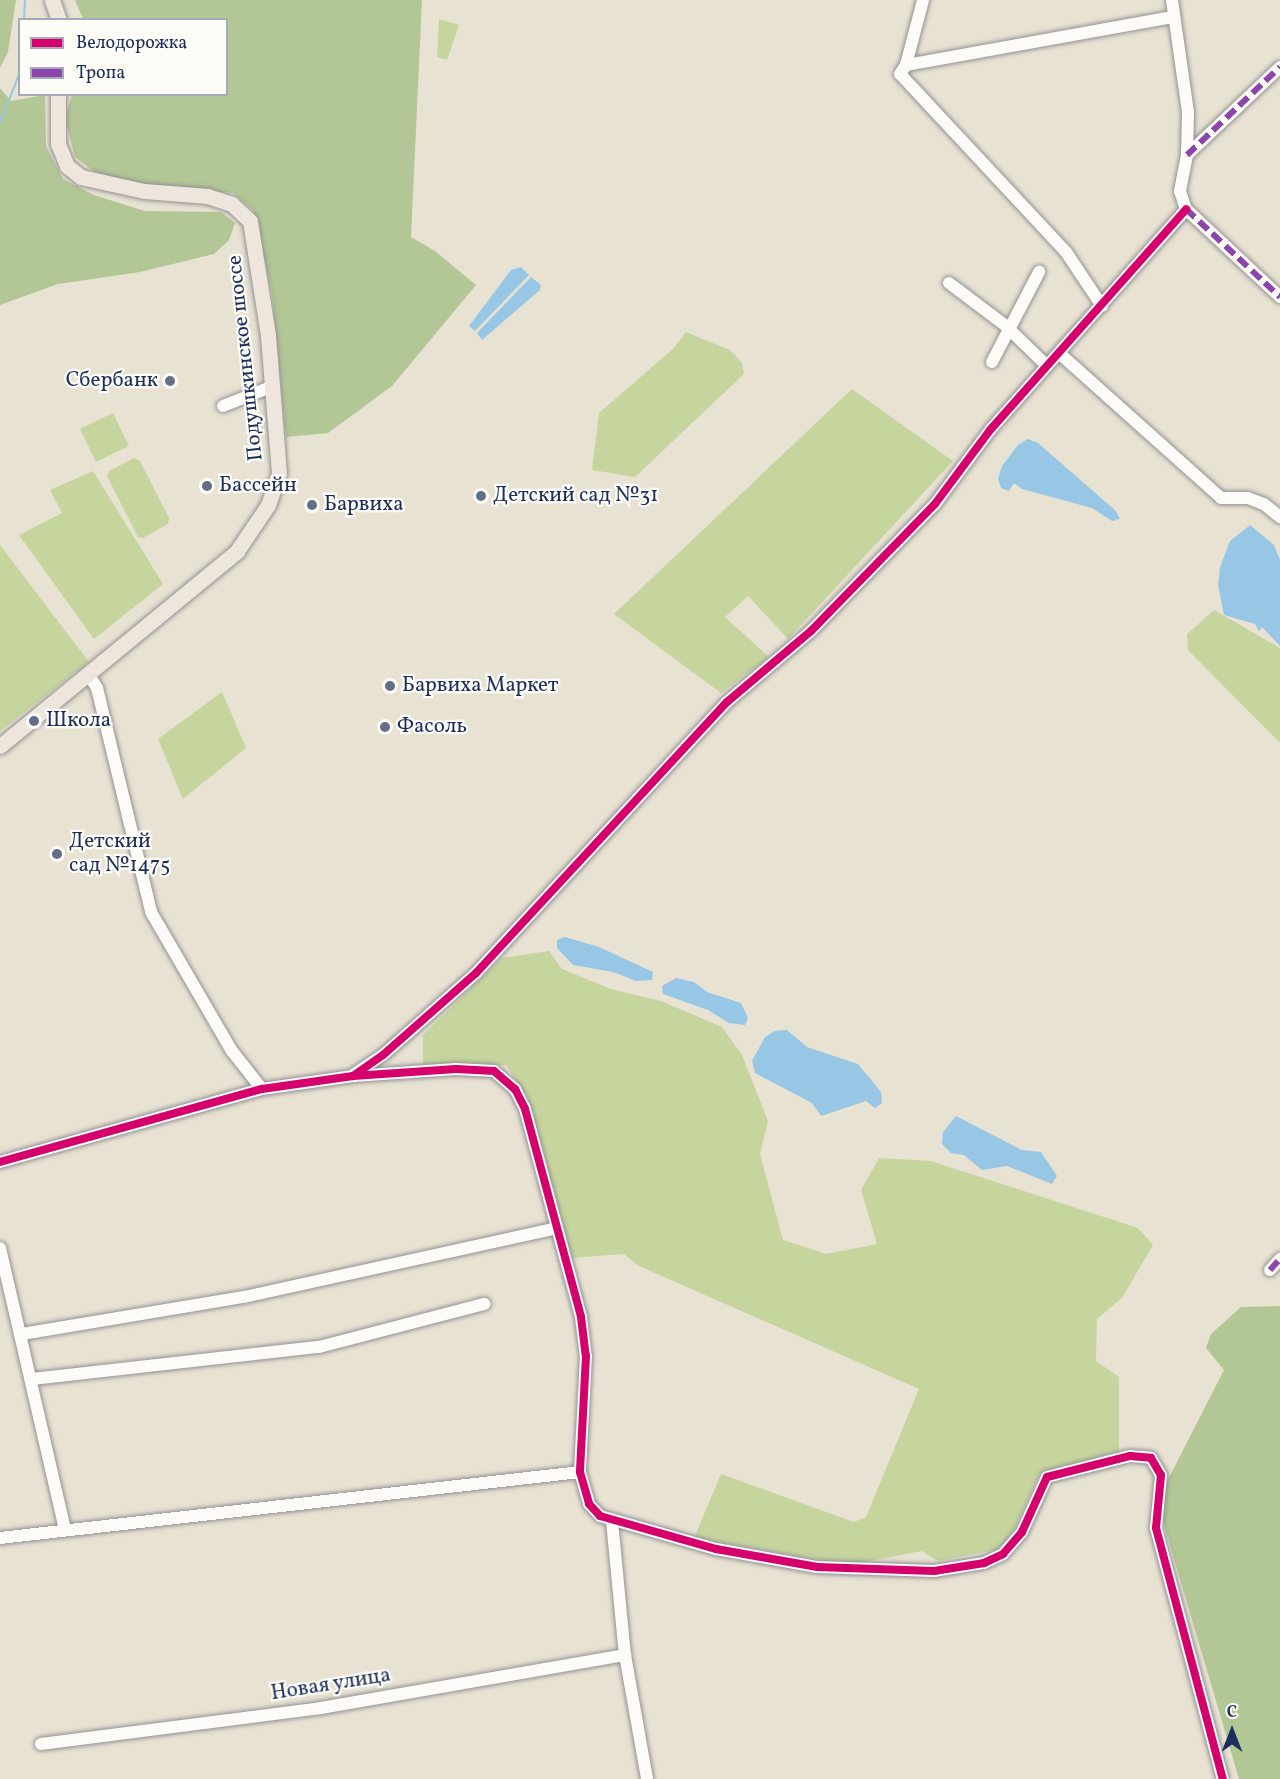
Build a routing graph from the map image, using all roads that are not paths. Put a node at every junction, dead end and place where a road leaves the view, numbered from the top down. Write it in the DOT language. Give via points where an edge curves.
graph roads {
  1 [pos="52,0"];
  2 [pos="923,0"];
  3 [pos="1172,0"];
  4 [pos="1174,17"];
  5 [pos="58,18"];
  6 [pos="1280,67"];
  7 [pos="903,70"];
  8 [pos="58,96"];
  9 [pos="1188,155"];
  10 [pos="1186,209"];
  11 [pos="1039,272"];
  12 [pos="949,283"];
  13 [pos="1280,297"];
  14 [pos="1102,306"];
  15 [pos="1009,329"];
  16 [pos="1059,353"];
  17 [pos="992,362"];
  18 [pos="1047,366"];
  19 [pos="273,386"];
  20 [pos="223,406"];
  21 [pos="1280,517"];
  22 [pos="88,674"];
  23 [pos="0,746"];
  24 [pos="353,1076"];
  25 [pos="262,1089"];
  26 [pos="0,1162"];
  27 [pos="554,1229"];
  28 [pos="0,1248"];
  29 [pos="1280,1259"];
  30 [pos="1270,1270"];
  31 [pos="484,1304"];
  32 [pos="21,1334"];
  33 [pos="32,1379"];
  34 [pos="580,1472"];
  35 [pos="612,1521"];
  36 [pos="65,1530"];
  37 [pos="0,1538"];
  38 [pos="625,1655"];
  39 [pos="41,1744"];
  40 [pos="647,1779"];
  41 [pos="1223,1779"];
  1 -- 5 [label="main road"];
  2 -- 7 [label="street"];
  3 -- 4 [label="street"];
  4 -- 7 [label="street"];
  4 -- 9 [label="street" via="1188,113"];
  6 -- 9 [label="street"];
  7 -- 14 [label="street" via="1066,252"];
  8 -- 19 [label="main road, Подушкинское шоссе" via="57,144 67,166 81,177 144,190 208,196 232,204 250,221 261,272"];
  9 -- 10 [label="street" via="1180,191"];
  10 -- 13 [label="street"];
  10 -- 14 [label="street"];
  11 -- 15 [label="street"];
  12 -- 15 [label="street"];
  14 -- 16 [label="street"];
  15 -- 17 [label="street"];
  15 -- 18 [label="street"];
  16 -- 18 [label="street"];
  16 -- 21 [label="street" via="1221,498 1256,501"];
  18 -- 24 [label="street" via="992,429 935,504 811,631 727,702 476,973 383,1055"];
  19 -- 20 [label="street"];
  19 -- 22 [label="main road, Подушкинское шоссе" via="279,473 268,505 251,535 215,572"];
  22 -- 23 [label="main road, Подушкинское шоссе"];
  22 -- 25 [label="street" via="97,688 151,912 232,1051"];
  24 -- 25 [label="street"];
  24 -- 27 [label="street" via="456,1069 494,1071 506,1079 525,1109"];
  25 -- 26 [label="street"];
  27 -- 32 [label="street" via="243,1297"];
  27 -- 34 [label="street" via="585,1336"];
  28 -- 32 [label="street"];
  29 -- 30 [label="street"];
  31 -- 33 [label="street" via="319,1347"];
  32 -- 33 [label="street"];
  33 -- 36 [label="street"];
  34 -- 35 [label="street" via="589,1504 600,1516"];
  34 -- 36 [label="street"];
  35 -- 38 [label="street"];
  35 -- 41 [label="street" via="716,1549 817,1567 893,1572 963,1568 1003,1554 1022,1532 1047,1477 1130,1456 1151,1458 1161,1474 1156,1528"];
  36 -- 37 [label="street"];
  38 -- 39 [label="street, Новая улица" via="321,1708"];
  38 -- 40 [label="street"];
}
